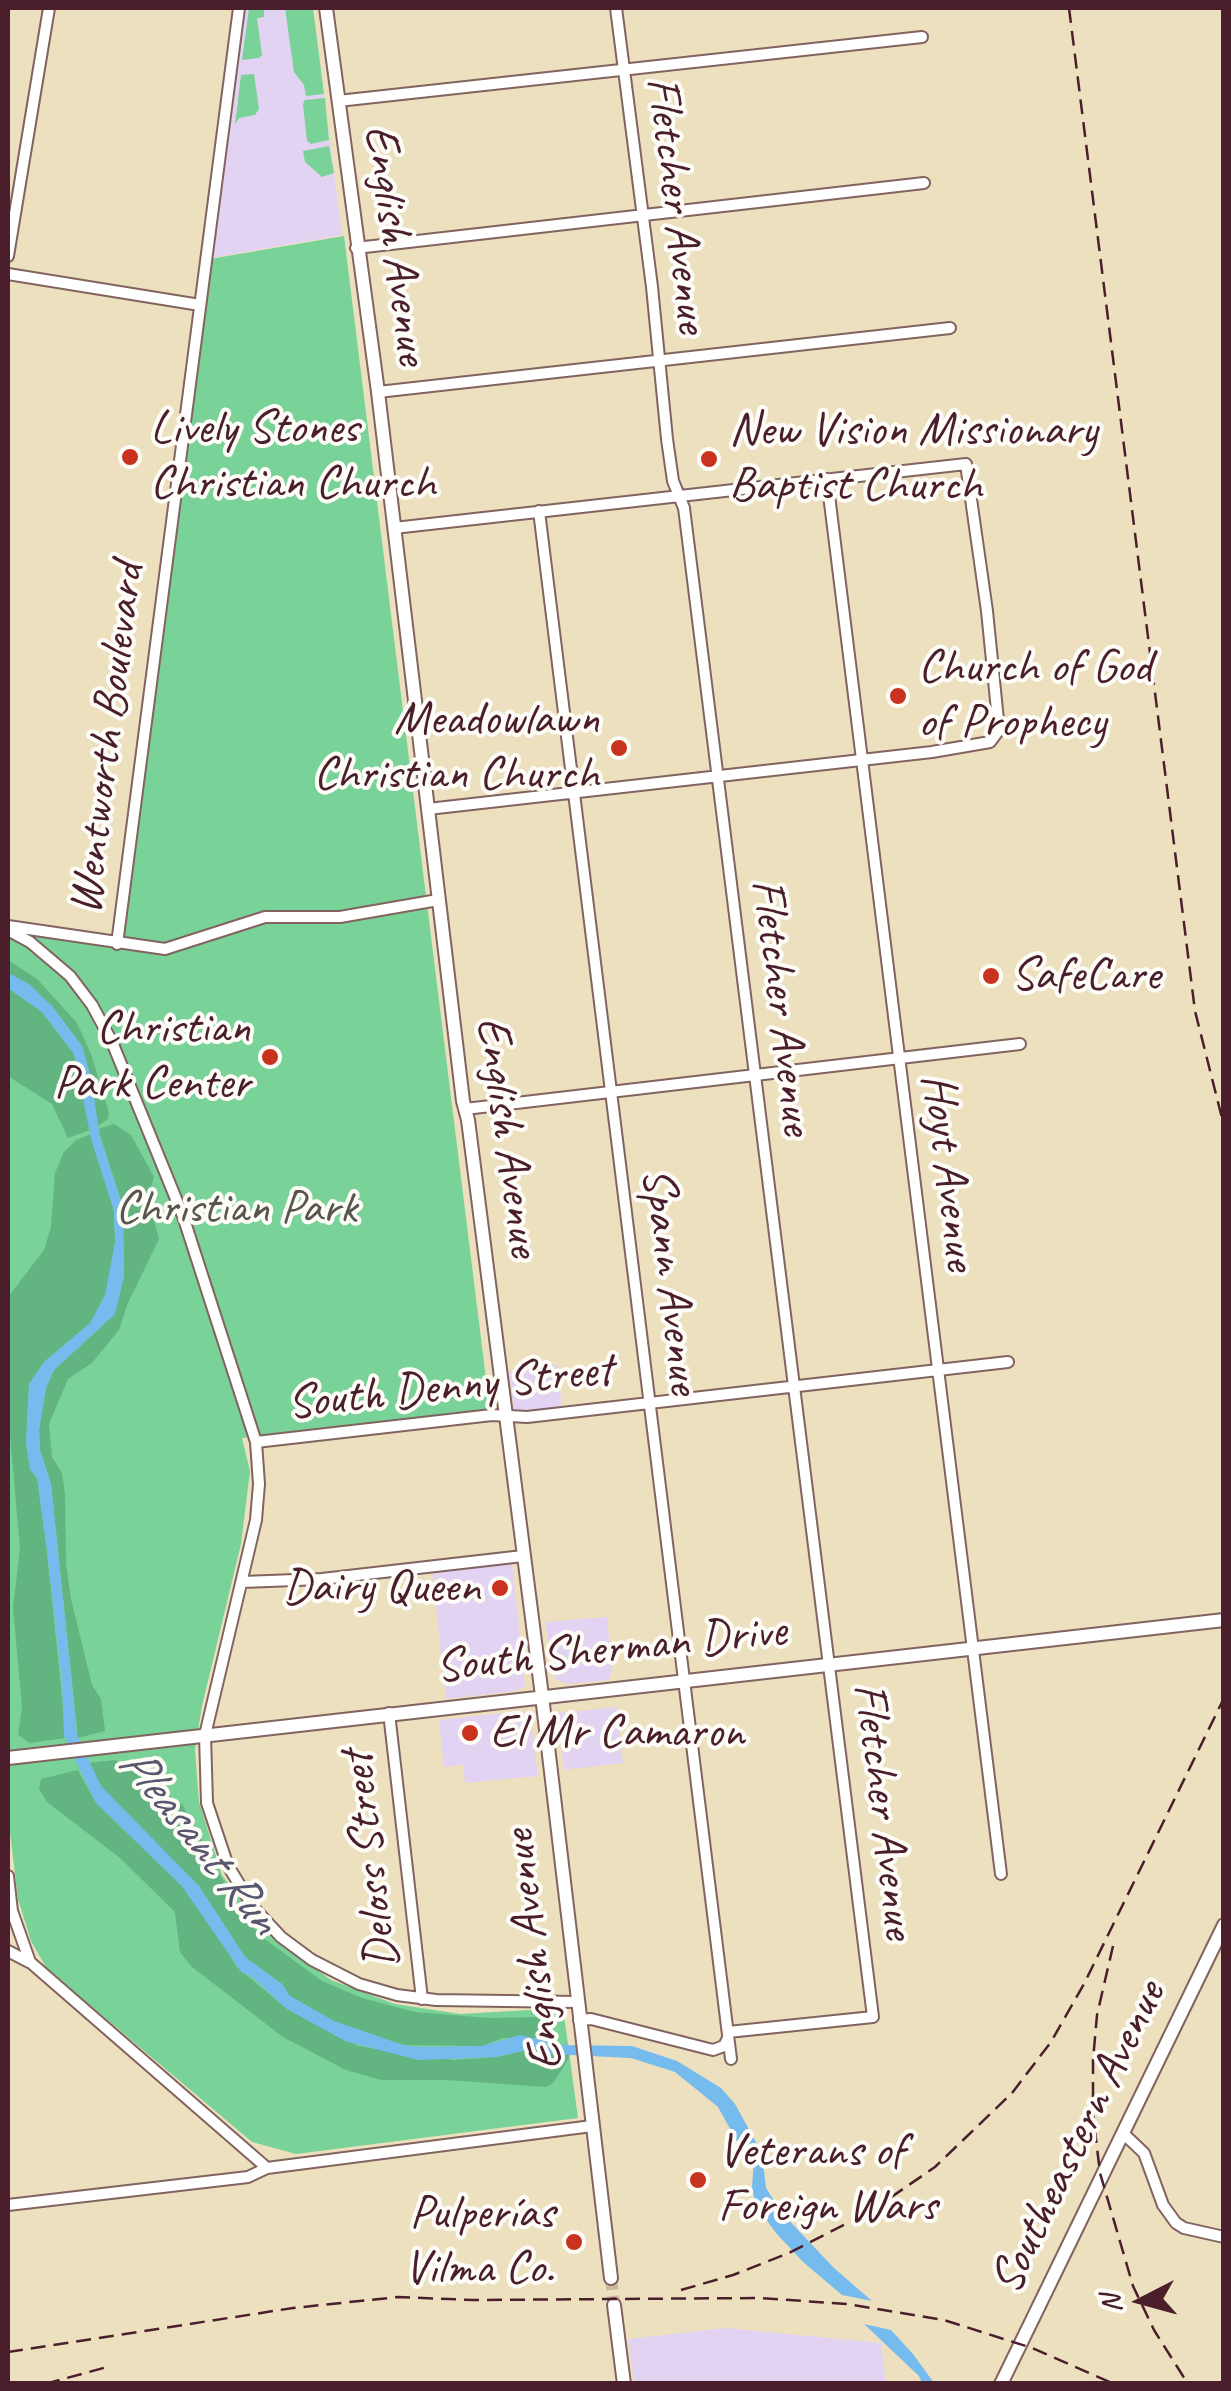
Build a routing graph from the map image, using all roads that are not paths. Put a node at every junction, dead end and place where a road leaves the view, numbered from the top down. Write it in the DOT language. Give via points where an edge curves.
graph roads {
  1 [pos="49,8"];
  2 [pos="239,8"];
  3 [pos="326,8"];
  4 [pos="616,8"];
  5 [pos="922,36"];
  6 [pos="624,70"];
  7 [pos="338,101"];
  8 [pos="924,182"];
  9 [pos="643,214"];
  10 [pos="356,248"];
  11 [pos="8,256"];
  12 [pos="8,274"];
  13 [pos="200,306"];
  14 [pos="950,328"];
  15 [pos="660,359"];
  16 [pos="378,392"];
  17 [pos="827,479"];
  18 [pos="680,494"];
  19 [pos="539,511"];
  20 [pos="394,528"];
  21 [pos="861,760"];
  22 [pos="717,776"];
  23 [pos="573,792"];
  24 [pos="428,809"];
  25 [pos="438,900"];
  26 [pos="8,928"];
  27 [pos="117,944"];
  28 [pos="1020,1044"];
  29 [pos="898,1058"];
  30 [pos="755,1074"];
  31 [pos="612,1092"];
  32 [pos="465,1109"];
  33 [pos="1008,1362"];
  34 [pos="938,1370"];
  35 [pos="794,1386"];
  36 [pos="650,1402"];
  37 [pos="505,1416"];
  38 [pos="256,1442"];
  39 [pos="523,1556"];
  40 [pos="242,1582"];
  41 [pos="1224,1620"];
  42 [pos="973,1648"];
  43 [pos="829,1663"];
  44 [pos="686,1680"];
  45 [pos="542,1696"];
  46 [pos="389,1713"];
  47 [pos="204,1735"];
  48 [pos="8,1758"];
  49 [pos="1001,1874"];
  50 [pos="8,1876"];
  51 [pos="1224,1925"];
  52 [pos="8,1951"];
  53 [pos="30,1962"];
  54 [pos="422,1999"];
  55 [pos="577,2002"];
  56 [pos="580,2024"];
  57 [pos="728,2032"];
  58 [pos="732,2059"];
  59 [pos="592,2126"];
  60 [pos="1124,2134"];
  61 [pos="267,2168"];
  62 [pos="8,2205"];
  63 [pos="1224,2237"];
  64 [pos="611,2278"];
  65 [pos="614,2305"];
  66 [pos="624,2384"];
  67 [pos="1002,2384"];
  1 -- 11 [label="street"];
  2 -- 13 [label="street, Wentworth Boulevard"];
  3 -- 7 [label="main road, English Avenue"];
  4 -- 6 [label="street, Fletcher Avenue"];
  5 -- 6 [label="street"];
  6 -- 7 [label="street"];
  6 -- 9 [label="street, Fletcher Avenue"];
  7 -- 10 [label="main road, English Avenue"];
  8 -- 9 [label="street"];
  9 -- 10 [label="street"];
  9 -- 15 [label="street, Fletcher Avenue"];
  10 -- 16 [label="main road, English Avenue"];
  12 -- 13 [label="street"];
  13 -- 27 [label="street, Wentworth Boulevard"];
  14 -- 15 [label="street"];
  15 -- 16 [label="street"];
  15 -- 18 [label="street, Fletcher Avenue" via="673,481"];
  16 -- 20 [label="main road, English Avenue"];
  17 -- 18 [label="street"];
  17 -- 21 [label="street, Hoyt Avenue"];
  17 -- 21 [label="street" via="966,464 992,659 996,738"];
  18 -- 19 [label="street"];
  18 -- 22 [label="street, Fletcher Avenue"];
  19 -- 20 [label="street"];
  19 -- 23 [label="street, Spann Avenue"];
  20 -- 24 [label="main road, English Avenue"];
  21 -- 22 [label="street"];
  21 -- 29 [label="street, Hoyt Avenue"];
  22 -- 23 [label="street"];
  22 -- 30 [label="street, Fletcher Avenue"];
  23 -- 24 [label="street"];
  23 -- 31 [label="street, Spann Avenue"];
  24 -- 25 [label="main road, English Avenue"];
  25 -- 27 [label="street" via="340,917 265,917 174,948"];
  25 -- 32 [label="main road, English Avenue"];
  26 -- 27 [label="street"];
  26 -- 38 [label="street" via="70,976 112,1042 183,1216"];
  28 -- 29 [label="street"];
  29 -- 30 [label="street"];
  29 -- 34 [label="street, Hoyt Avenue"];
  30 -- 31 [label="street"];
  30 -- 35 [label="street, Fletcher Avenue"];
  31 -- 32 [label="street"];
  31 -- 36 [label="street, Spann Avenue"];
  32 -- 37 [label="main road, English Avenue"];
  33 -- 34 [label="street, South Denny Street"];
  34 -- 35 [label="street, South Denny Street"];
  34 -- 42 [label="street, Hoyt Avenue"];
  35 -- 36 [label="street, South Denny Street"];
  35 -- 43 [label="street, Fletcher Avenue"];
  36 -- 37 [label="street, South Denny Street"];
  36 -- 44 [label="street, Spann Avenue"];
  37 -- 38 [label="street, South Denny Street"];
  37 -- 39 [label="main road, English Avenue"];
  38 -- 40 [label="street" via="258,1506"];
  39 -- 40 [label="street"];
  39 -- 45 [label="main road, English Avenue"];
  40 -- 47 [label="street"];
  41 -- 42 [label="main road, South Sherman Drive"];
  42 -- 43 [label="main road, South Sherman Drive"];
  42 -- 49 [label="street, Hoyt Avenue"];
  43 -- 44 [label="main road, South Sherman Drive"];
  43 -- 57 [label="street, Fletcher Avenue" via="873,2017"];
  44 -- 45 [label="main road, South Sherman Drive"];
  44 -- 57 [label="street, Spann Avenue"];
  45 -- 46 [label="main road, South Sherman Drive"];
  45 -- 55 [label="main road, English Avenue"];
  46 -- 47 [label="main road, South Sherman Drive"];
  46 -- 54 [label="street, Deloss Street"];
  47 -- 48 [label="main road, South Sherman Drive"];
  47 -- 54 [label="street" via="212,1825 254,1908 331,1971"];
  50 -- 53 [label="street" via="12,1912"];
  51 -- 60 [label="main road, Southeastern Avenue"];
  52 -- 53 [label="street"];
  53 -- 61 [label="street"];
  54 -- 55 [label="street"];
  55 -- 56 [label="main road, English Avenue"];
  56 -- 57 [label="street" via="591,2019 716,2050"];
  56 -- 59 [label="main road, English Avenue"];
  57 -- 58 [label="street, Spann Avenue"];
  59 -- 61 [label="street"];
  59 -- 64 [label="main road, English Avenue"];
  60 -- 63 [label="street" via="1144,2153 1176,2223"];
  60 -- 67 [label="main road, Southeastern Avenue"];
  61 -- 62 [label="street" via="248,2177"];
  65 -- 66 [label="main road"];
}
